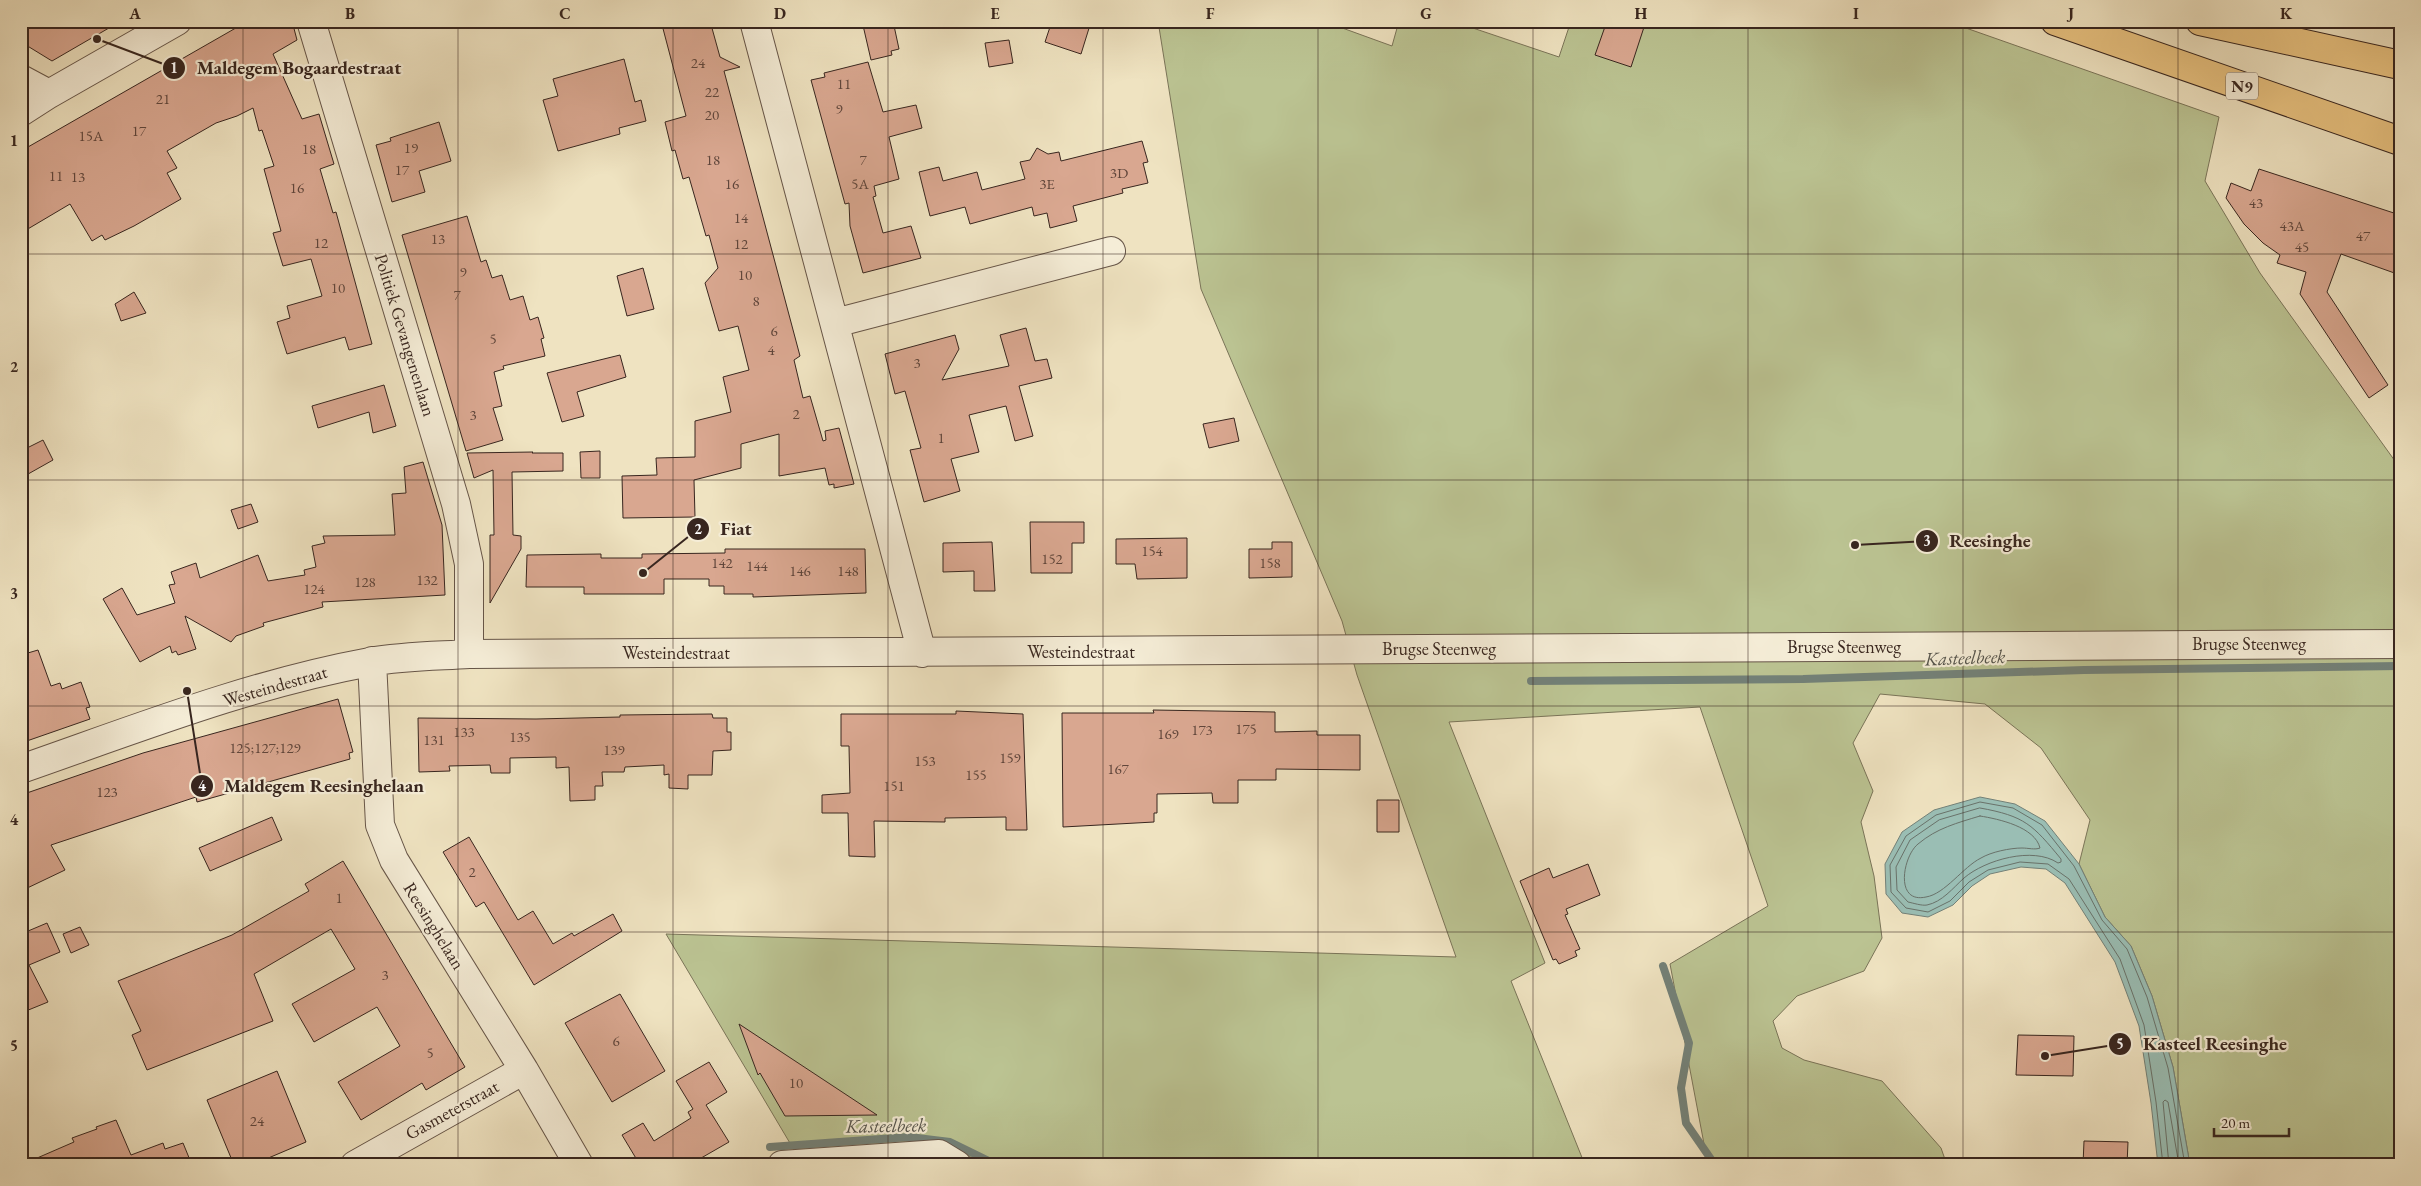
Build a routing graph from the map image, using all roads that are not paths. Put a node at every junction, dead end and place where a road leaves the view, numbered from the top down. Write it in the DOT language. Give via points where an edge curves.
graph roads {
  1 [pos="177,21"];
  2 [pos="310,21"];
  3 [pos="754,21"];
  4 [pos="2055,21"];
  5 [pos="2200,21"];
  6 [pos="2400,65"];
  7 [pos="21,79"];
  8 [pos="49,94"];
  9 [pos="21,112"];
  10 [pos="2400,141"];
  11 [pos="1111,251"];
  12 [pos="835,323"];
  13 [pos="2400,644"];
  14 [pos="1348,650"];
  15 [pos="922,653"];
  16 [pos="468,654"];
  17 [pos="372,661"];
  18 [pos="21,769"];
  19 [pos="524,1070"];
  20 [pos="355,1165"];
  21 [pos="579,1165"];
  22 [pos="782,1165"];
  23 [pos="957,1165"];
  1 -- 8 [label="street"];
  2 -- 16 [label="street, Politiek Gevangenenlaan" via="456,504 469,564"];
  3 -- 12 [label="street"];
  4 -- 10 [label="main road, N9"];
  5 -- 6 [label="main road"];
  7 -- 8 [label="street"];
  8 -- 9 [label="street"];
  11 -- 12 [label="street"];
  12 -- 15 [label="street"];
  13 -- 14 [label="street, Brugse Steenweg"];
  14 -- 15 [label="street, Westeindestraat"];
  15 -- 16 [label="street, Westeindestraat"];
  16 -- 17 [label="street, Westeindestraat"];
  17 -- 18 [label="street, Westeindestraat" via="257,688"];
  17 -- 19 [label="street, Reesinghelaan" via="380,825 390,851"];
  19 -- 20 [label="street, Gasmeterstraat"];
  19 -- 21 [label="street, Reesinghelaan"];
  22 -- 23 [label="street" via="939,1154"];
}
